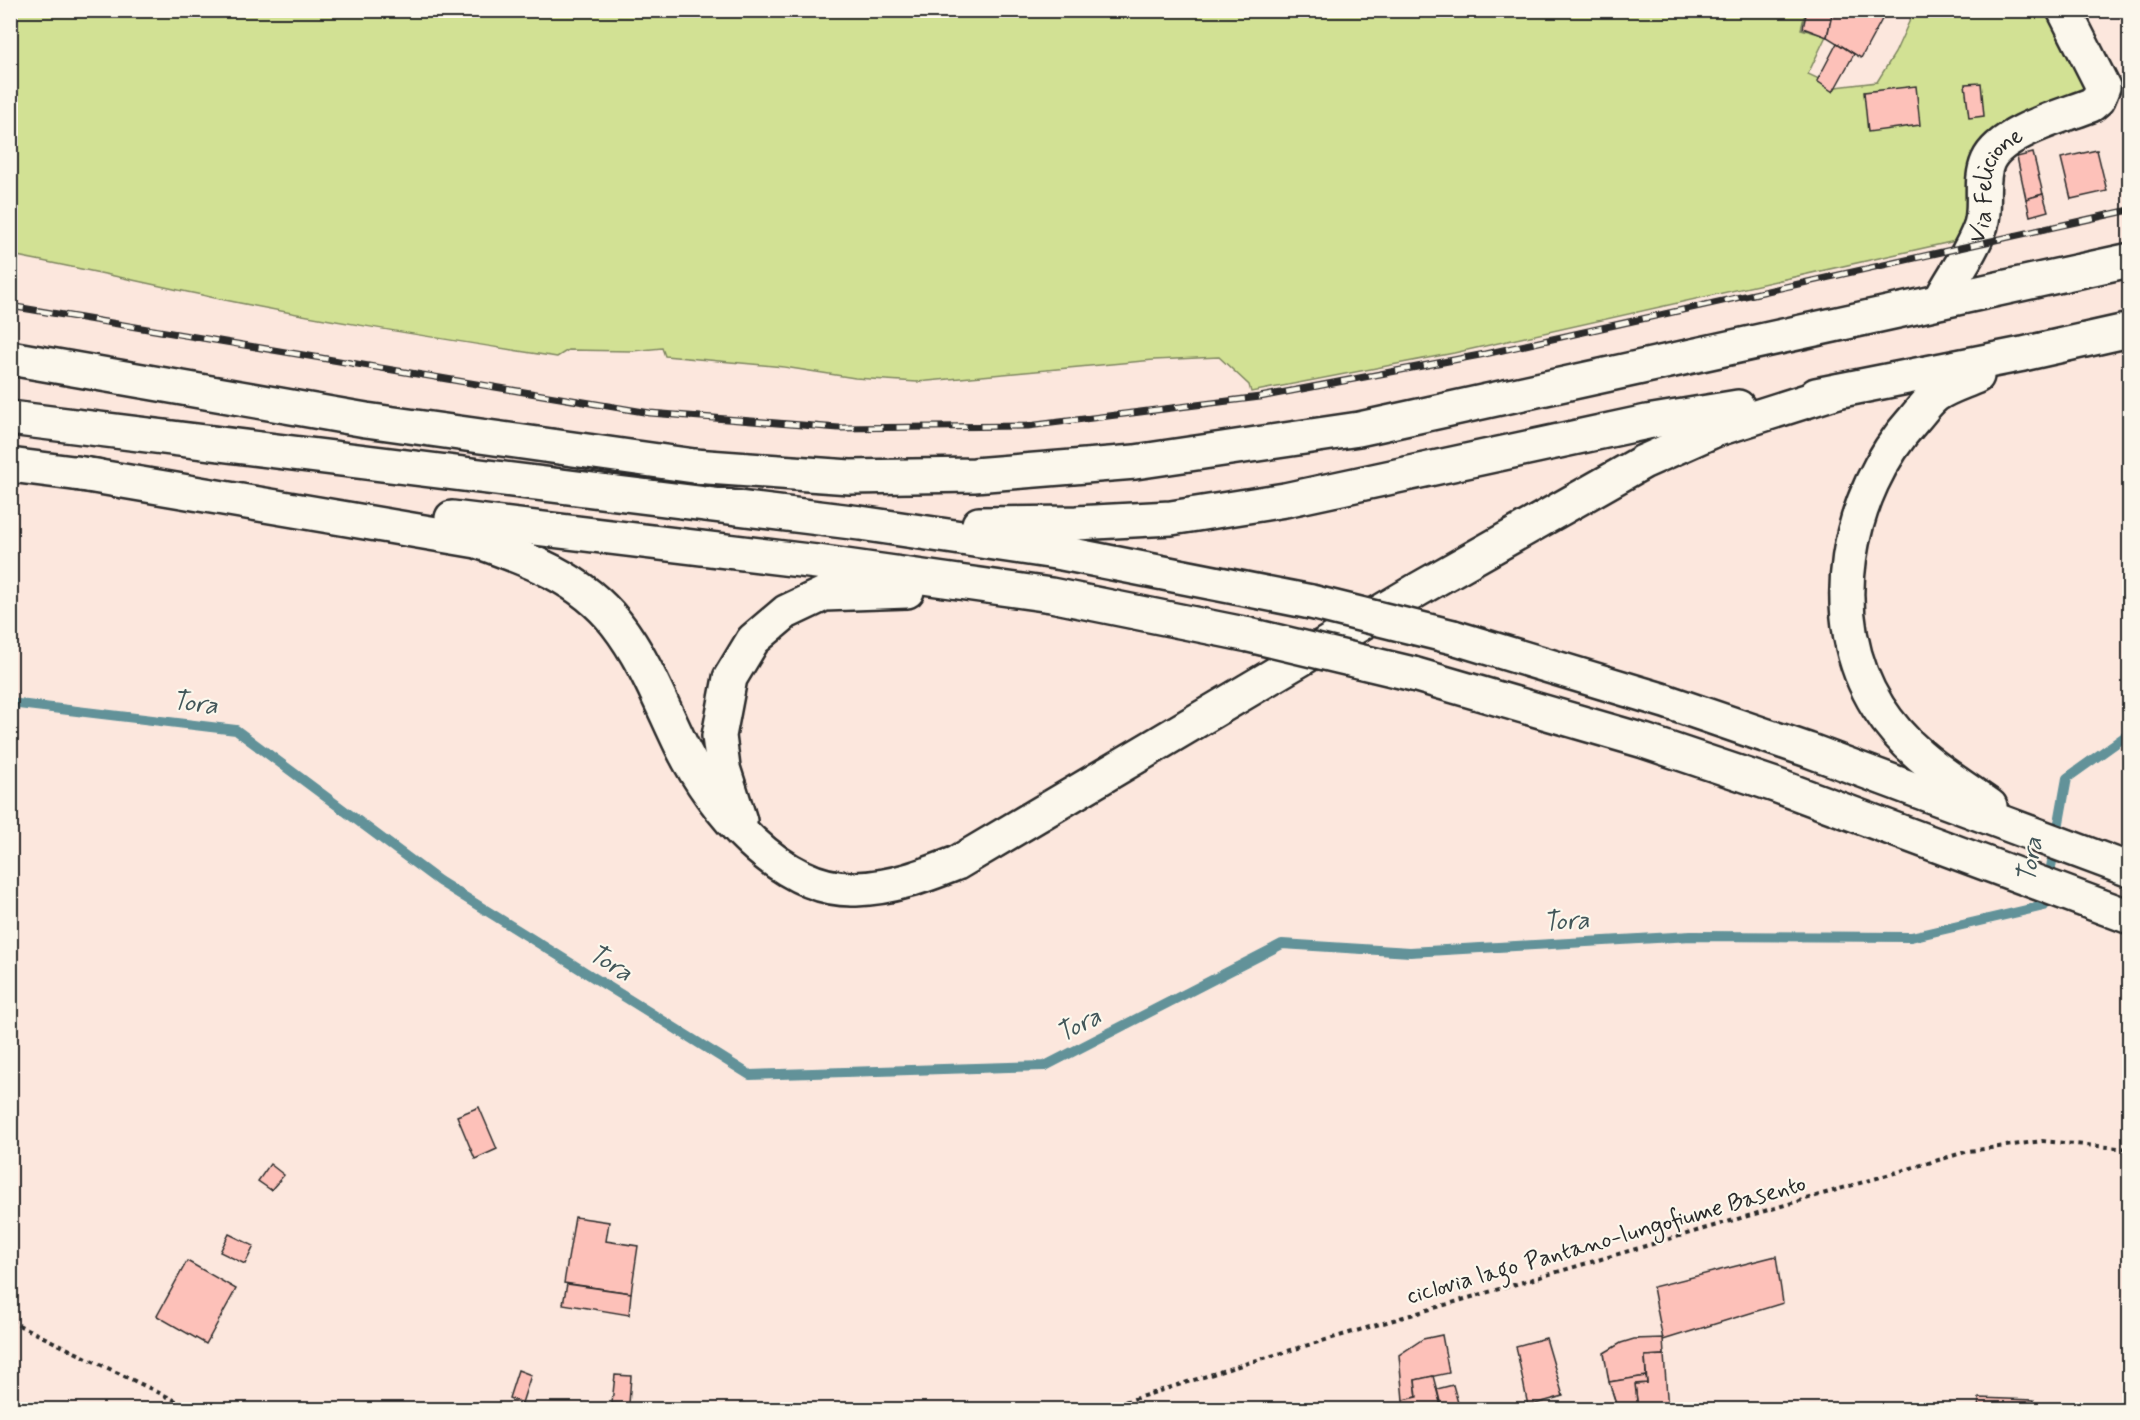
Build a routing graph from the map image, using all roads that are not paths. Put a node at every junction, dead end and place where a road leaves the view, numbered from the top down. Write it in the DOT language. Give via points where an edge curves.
graph roads {
  1 [pos="2064,10"];
  2 [pos="2116,86"];
  3 [pos="2130,260"];
  4 [pos="1940,301"];
  5 [pos="2130,330"];
  6 [pos="2024,354"];
  7 [pos="10,358"];
  8 [pos="1838,391"];
  9 [pos="10,418"];
  10 [pos="10,465"];
  11 [pos="76,473"];
  12 [pos="860,523"];
  13 [pos="1051,595"];
  14 [pos="2029,832"];
  15 [pos="744,834"];
  16 [pos="2130,870"];
  17 [pos="2130,916"];
  1 -- 2 [label="main road, Via Felicione"];
  2 -- 4 [label="main road, Via Felicione" via="2091,105 2018,134 1988,160 1982,222 1974,244"];
  3 -- 4 [label="main road"];
  4 -- 7 [label="main road" via="1359,429 1136,462 974,475 850,477 694,466 366,420"];
  5 -- 6 [label="main road"];
  6 -- 8 [label="main road"];
  6 -- 14 [label="main road" via="1936,395 1882,460 1861,504 1846,604 1860,668 1878,706 1914,753"];
  8 -- 12 [label="main road" via="1647,422 1285,500 1171,518 1076,523"];
  8 -- 15 [label="main road" via="1715,430 1643,462 1419,589 957,863 909,882 855,890 813,883 768,856"];
  9 -- 12 [label="main road"];
  10 -- 11 [label="main road"];
  11 -- 13 [label="main road" via="817,562"];
  11 -- 15 [label="main road" via="477,541 538,563 585,591 615,621 646,668 683,749 709,794"];
  12 -- 14 [label="main road, bridge" via="1062,553 1311,602 1453,637 1665,701"];
  13 -- 15 [label="main road" via="884,590 824,594 786,612 753,640 730,678 721,716 723,768"];
  13 -- 17 [label="main road, bridge" via="1249,635 1413,674 1644,741"];
  14 -- 16 [label="main road"];
}
